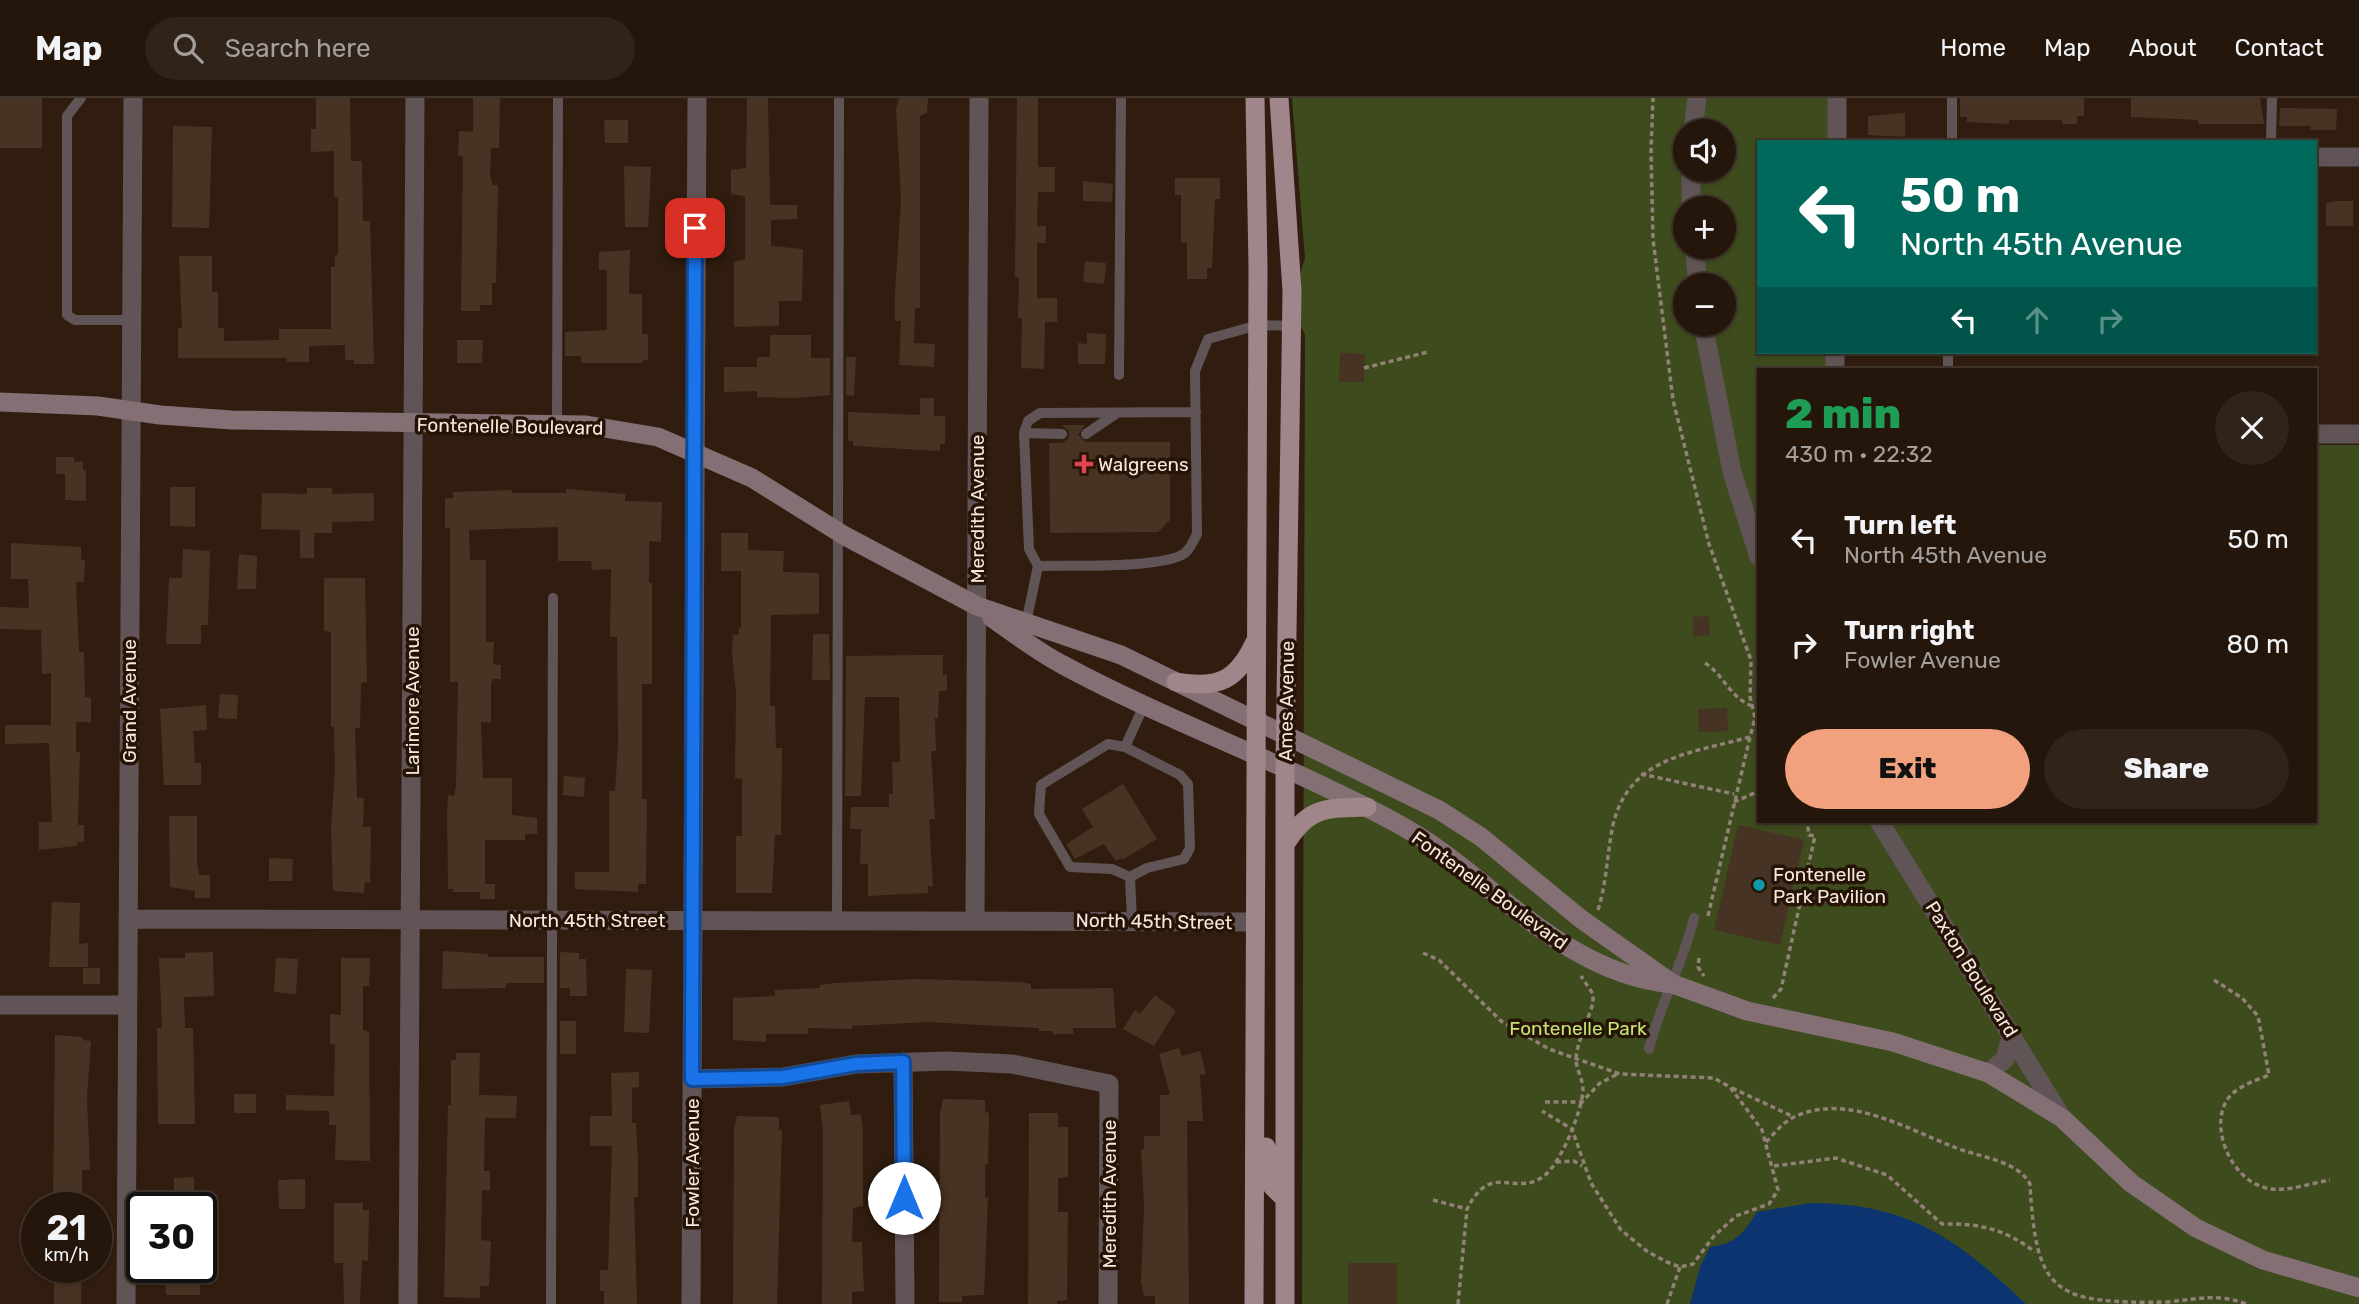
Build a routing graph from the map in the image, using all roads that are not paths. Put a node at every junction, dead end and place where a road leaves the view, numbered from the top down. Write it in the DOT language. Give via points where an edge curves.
graph roads {
  1 [pos="81,98"];
  2 [pos="133,98"];
  3 [pos="415,98"];
  4 [pos="558,98"];
  5 [pos="697,98"];
  6 [pos="839,98"];
  7 [pos="979,98"];
  8 [pos="1121,98"];
  9 [pos="1255,98"];
  10 [pos="1279,98"];
  11 [pos="1697,98"];
  12 [pos="1837,98"];
  13 [pos="1952,98"];
  14 [pos="2272,98"];
  15 [pos="1694,119"];
  16 [pos="1837,140"];
  17 [pos="1952,140"];
  18 [pos="2271,140"];
  19 [pos="2317,157"];
  20 [pos="2359,157"];
  21 [pos="131,320"];
  22 [pos="1258,325"];
  23 [pos="1292,326"];
  24 [pos="1705,336"];
  25 [pos="1119,375"];
  26 [pos="0,402"];
  27 [pos="130,411"];
  28 [pos="1196,412"];
  29 [pos="1117,413"];
  30 [pos="414,423"];
  31 [pos="557,425"];
  32 [pos="1024,433"];
  33 [pos="1086,433"];
  34 [pos="1062,434"];
  35 [pos="2317,434"];
  36 [pos="2359,434"];
  37 [pos="697,453"];
  38 [pos="836,531"];
  39 [pos="1757,551"];
  40 [pos="1038,566"];
  41 [pos="553,598"];
  42 [pos="977,606"];
  43 [pos="1026,623"];
  44 [pos="1256,638"];
  45 [pos="1176,681"];
  46 [pos="1144,703"];
  47 [pos="1256,719"];
  48 [pos="1286,733"];
  49 [pos="1125,747"];
  50 [pos="1256,753"];
  51 [pos="1285,768"];
  52 [pos="1367,807"];
  53 [pos="1880,823"];
  54 [pos="1286,844"];
  55 [pos="1130,877"];
  56 [pos="1694,918"];
  57 [pos="128,919"];
  58 [pos="410,920"];
  59 [pos="552,920"];
  60 [pos="692,920"];
  61 [pos="837,920"];
  62 [pos="975,920"];
  63 [pos="1132,920"];
  64 [pos="1255,922"];
  65 [pos="1673,984"];
  66 [pos="0,1005"];
  67 [pos="127,1005"];
  68 [pos="1255,1017"];
  69 [pos="2012,1033"];
  70 [pos="1649,1049"];
  71 [pos="903,1062"];
  72 [pos="1988,1073"];
  73 [pos="692,1079"];
  74 [pos="2063,1118"];
  75 [pos="1285,1199"];
  76 [pos="2359,1288"];
  77 [pos="126,1304"];
  78 [pos="408,1304"];
  79 [pos="551,1304"];
  80 [pos="691,1304"];
  81 [pos="905,1304"];
  82 [pos="1108,1304"];
  83 [pos="1254,1304"];
  84 [pos="1285,1304"];
  1 -- 21 [label="lane" via="67,116 67,315 75,320"];
  2 -- 21 [label="street, Grand Avenue"];
  3 -- 30 [label="street, Larimore Avenue"];
  4 -- 31 [label="lane"];
  5 -- 37 [label="street, Fowler Avenue"];
  6 -- 38 [label="lane"];
  7 -- 42 [label="street, Meredith Avenue"];
  8 -- 25 [label="lane"];
  9 -- 22 [label="main road, Ames Avenue"];
  10 -- 23 [label="main road, Ames Avenue" via="1290,228"];
  11 -- 15 [label="street"];
  12 -- 16 [label="street"];
  13 -- 17 [label="lane"];
  14 -- 18 [label="lane"];
  19 -- 20 [label="street"];
  21 -- 27 [label="street, Grand Avenue"];
  22 -- 23 [label="lane"];
  22 -- 28 [label="lane" via="1208,339 1195,371"];
  22 -- 44 [label="main road, Ames Avenue"];
  23 -- 48 [label="main road, Ames Avenue"];
  24 -- 39 [label="street" via="1732,472"];
  26 -- 27 [label="main road, Fontenelle Boulevard"];
  27 -- 30 [label="main road, Fontenelle Boulevard" via="232,420"];
  27 -- 57 [label="street, Grand Avenue"];
  28 -- 29 [label="lane"];
  28 -- 40 [label="lane" via="1197,534 1185,553 1167,560"];
  29 -- 32 [label="lane" via="1040,413 1028,421"];
  29 -- 33 [label="lane"];
  30 -- 31 [label="main road, Fontenelle Boulevard"];
  30 -- 58 [label="street, Larimore Avenue"];
  31 -- 37 [label="main road, Fontenelle Boulevard" via="658,437"];
  32 -- 34 [label="lane"];
  32 -- 40 [label="lane" via="1029,549"];
  35 -- 36 [label="street"];
  37 -- 38 [label="main road, Fontenelle Boulevard" via="752,478"];
  37 -- 60 [label="street, Fowler Avenue"];
  38 -- 42 [label="main road, Fontenelle Boulevard"];
  38 -- 61 [label="lane"];
  40 -- 43 [label="lane"];
  41 -- 59 [label="lane"];
  42 -- 43 [label="main road, Fontenelle Boulevard"];
  42 -- 46 [label="main road, Fontenelle Boulevard" via="1061,665"];
  42 -- 62 [label="street, Meredith Avenue"];
  43 -- 45 [label="main road, Fontenelle Boulevard" via="1121,655"];
  44 -- 45 [label="main road" via="1231,677 1207,685"];
  44 -- 47 [label="main road, Ames Avenue"];
  45 -- 47 [label="main road, Fontenelle Boulevard"];
  46 -- 49 [label="lane"];
  46 -- 50 [label="main road, Fontenelle Boulevard"];
  47 -- 48 [label="main road, Fontenelle Boulevard"];
  47 -- 50 [label="main road, Ames Avenue"];
  48 -- 51 [label="main road, Ames Avenue"];
  48 -- 65 [label="main road, Fontenelle Boulevard" via="1470,830 1581,919"];
  49 -- 55 [label="lane" via="1180,775 1188,784 1190,800 1190,848 1184,859"];
  49 -- 55 [label="lane" via="1108,744 1041,785 1039,814 1070,867 1112,869"];
  50 -- 51 [label="main road, Fontenelle Boulevard"];
  50 -- 64 [label="main road, Ames Avenue"];
  51 -- 52 [label="main road, Fontenelle Boulevard"];
  51 -- 54 [label="main road, Ames Avenue"];
  52 -- 54 [label="main road" via="1309,814"];
  52 -- 65 [label="main road, Fontenelle Boulevard" via="1439,850 1589,960 1644,982"];
  53 -- 69 [label="street, Paxton Boulevard"];
  54 -- 75 [label="main road, Ames Avenue"];
  55 -- 63 [label="lane"];
  56 -- 65 [label="lane"];
  57 -- 58 [label="street, North 45th Street"];
  57 -- 67 [label="street, Grand Avenue"];
  58 -- 59 [label="street, North 45th Street"];
  58 -- 78 [label="street, Larimore Avenue"];
  59 -- 60 [label="street, North 45th Street"];
  59 -- 79 [label="lane"];
  60 -- 61 [label="street, North 45th Street"];
  60 -- 73 [label="street, Fowler Avenue"];
  61 -- 62 [label="street, North 45th Street"];
  62 -- 63 [label="street, North 45th Street"];
  63 -- 64 [label="street, North 45th Street"];
  64 -- 68 [label="main road, Ames Avenue"];
  65 -- 70 [label="lane"];
  65 -- 72 [label="main road, Fontenelle Boulevard" via="1747,1011 1901,1044"];
  66 -- 67 [label="street"];
  67 -- 77 [label="street, Grand Avenue"];
  68 -- 75 [label="main road" via="1266,1069 1267,1166 1272,1186"];
  68 -- 83 [label="main road, Ames Avenue"];
  69 -- 72 [label="street" via="2005,1059"];
  69 -- 74 [label="street, Paxton Boulevard"];
  71 -- 73 [label="street" via="856,1064 783,1077"];
  71 -- 81 [label="street"];
  71 -- 82 [label="street, Meredith Avenue" via="1012,1064 1109,1084"];
  72 -- 74 [label="main road, Fontenelle Boulevard"];
  73 -- 80 [label="street, Fowler Avenue"];
  74 -- 76 [label="main road, Fontenelle Boulevard" via="2132,1183 2196,1228 2263,1260"];
  75 -- 84 [label="main road, Ames Avenue"];
}
